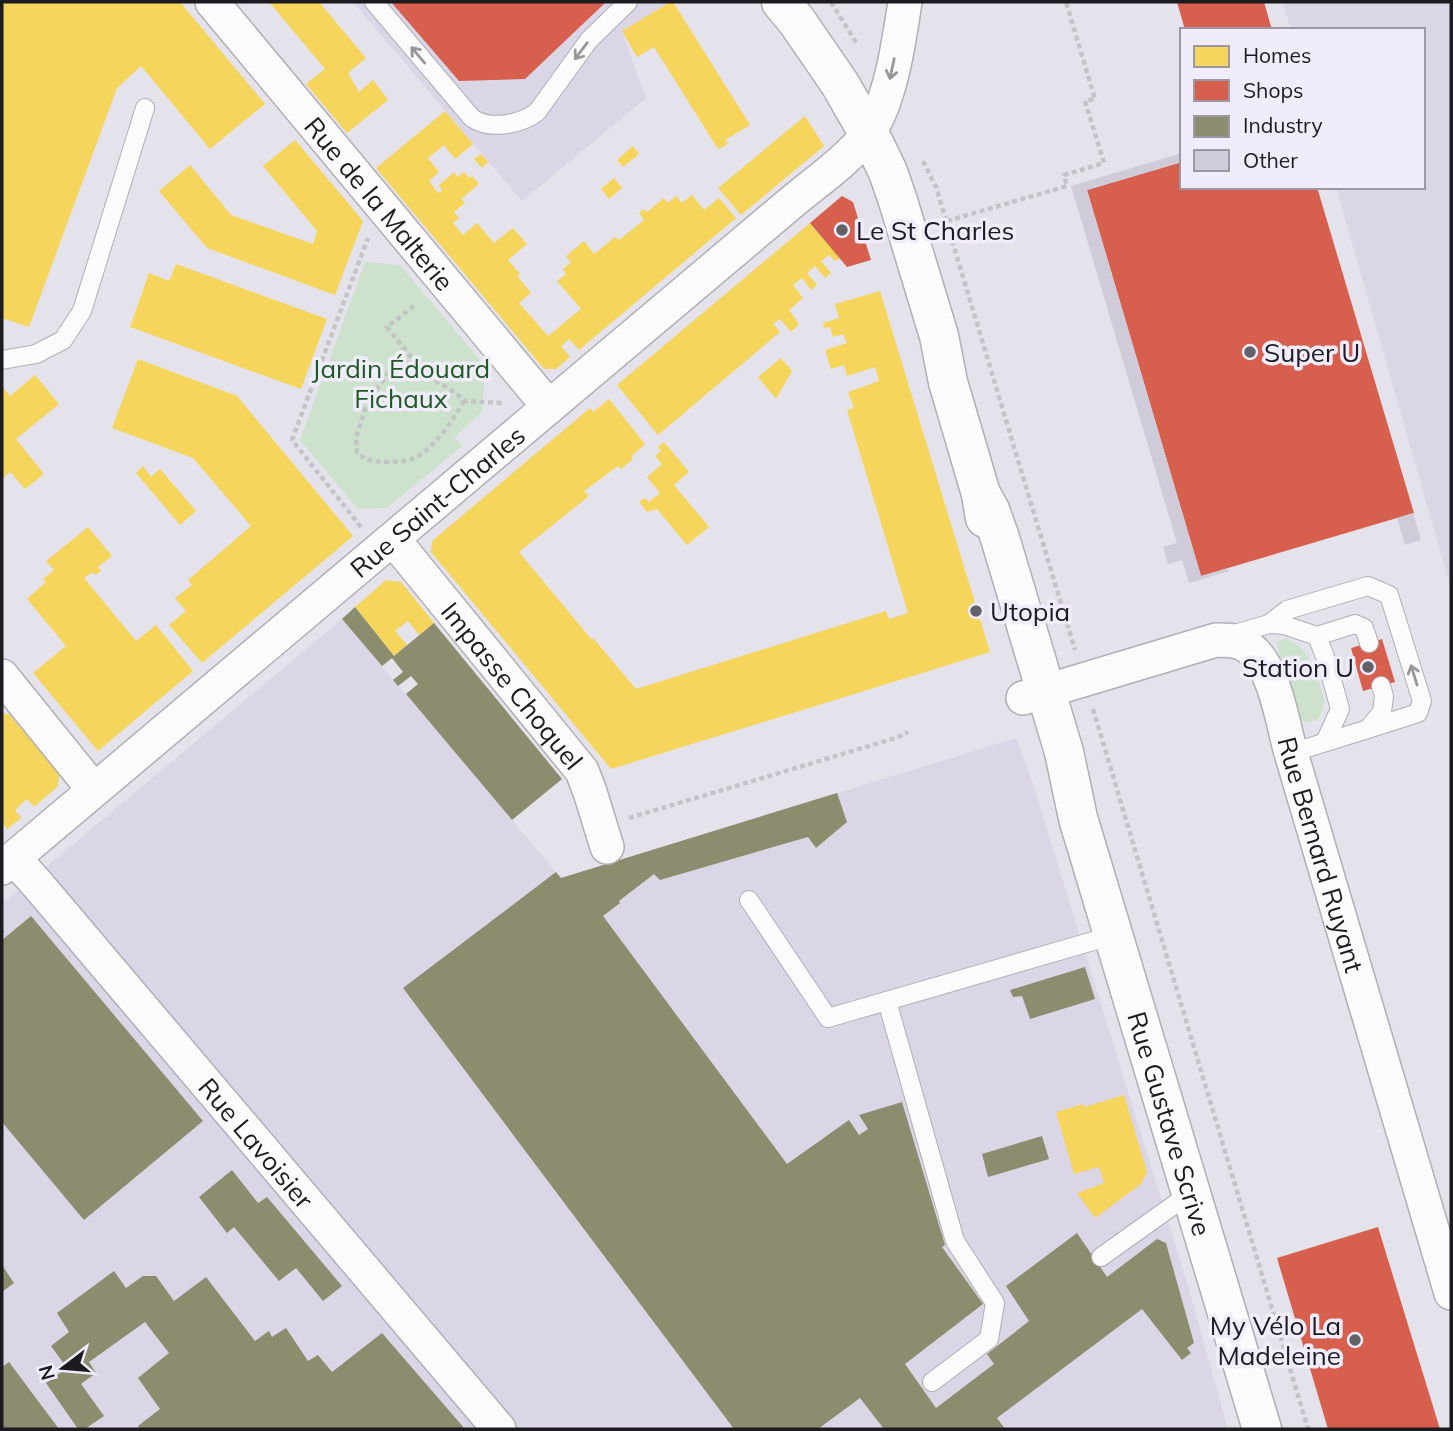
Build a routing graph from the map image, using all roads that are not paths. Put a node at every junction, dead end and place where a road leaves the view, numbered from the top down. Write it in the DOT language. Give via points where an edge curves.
graph roads {
  1 [pos="212,2"];
  2 [pos="374,2"];
  3 [pos="628,2"];
  4 [pos="779,2"];
  5 [pos="905,2"];
  6 [pos="145,108"];
  7 [pos="861,141"];
  8 [pos="2,360"];
  9 [pos="539,395"];
  10 [pos="386,544"];
  11 [pos="1269,624"];
  12 [pos="1317,636"];
  13 [pos="1216,640"];
  14 [pos="1369,643"];
  15 [pos="2,676"];
  16 [pos="1381,686"];
  17 [pos="1035,695"];
  18 [pos="1368,729"];
  19 [pos="1325,742"];
  20 [pos="1291,753"];
  21 [pos="94,790"];
  22 [pos="604,837"];
  23 [pos="8,863"];
  24 [pos="749,900"];
  25 [pos="1114,935"];
  26 [pos="887,1001"];
  27 [pos="1192,1192"];
  28 [pos="1101,1257"];
  29 [pos="1451,1293"];
  30 [pos="932,1382"];
  31 [pos="499,1429"];
  32 [pos="1262,1429"];
  1 -- 9 [label="street, Rue de la Malterie"];
  3 -- 2 [label="lane, one-way" via="589,40 537,112 526,119 491,125 472,118"];
  4 -- 7 [label="street, Rue Gustave Scrive" via="840,84"];
  5 -- 7 [label="street, one-way" via="890,81 880,110"];
  6 -- 8 [label="lane" via="82,311 63,340 36,354"];
  7 -- 9 [label="street, Rue Saint-Charles"];
  7 -- 17 [label="street, Rue Gustave Scrive" via="881,157 898,201 939,336 947,382 981,494 996,524"];
  9 -- 10 [label="street, Rue Saint-Charles"];
  10 -- 21 [label="street, Rue Saint-Charles"];
  10 -- 22 [label="street, Impasse Choquel" via="582,771"];
  11 -- 12 [label="lane"];
  11 -- 13 [label="lane"];
  18 -- 11 [label="lane, one-way" via="1418,713 1422,701 1389,595 1368,586 1287,610"];
  12 -- 14 [label="lane" via="1356,624 1364,628"];
  12 -- 19 [label="lane" via="1340,709"];
  13 -- 17 [label="street, Rue Bernard Ruyant"];
  13 -- 20 [label="street, Rue Bernard Ruyant" via="1240,642 1260,657 1272,682"];
  15 -- 21 [label="street"];
  16 -- 18 [label="lane" via="1381,712"];
  17 -- 25 [label="street, Rue Gustave Scrive" via="1065,752 1078,818"];
  18 -- 19 [label="lane"];
  19 -- 20 [label="lane"];
  20 -- 29 [label="street, Rue Bernard Ruyant"];
  21 -- 23 [label="street, Rue Saint-Charles"];
  23 -- 31 [label="street, Rue Lavoisier" via="38,885"];
  24 -- 26 [label="lane" via="828,1018"];
  25 -- 26 [label="lane"];
  25 -- 27 [label="street, Rue Gustave Scrive"];
  26 -- 30 [label="lane" via="955,1241 995,1303 989,1339"];
  27 -- 28 [label="lane"];
  27 -- 32 [label="street, Rue Gustave Scrive"];
}
